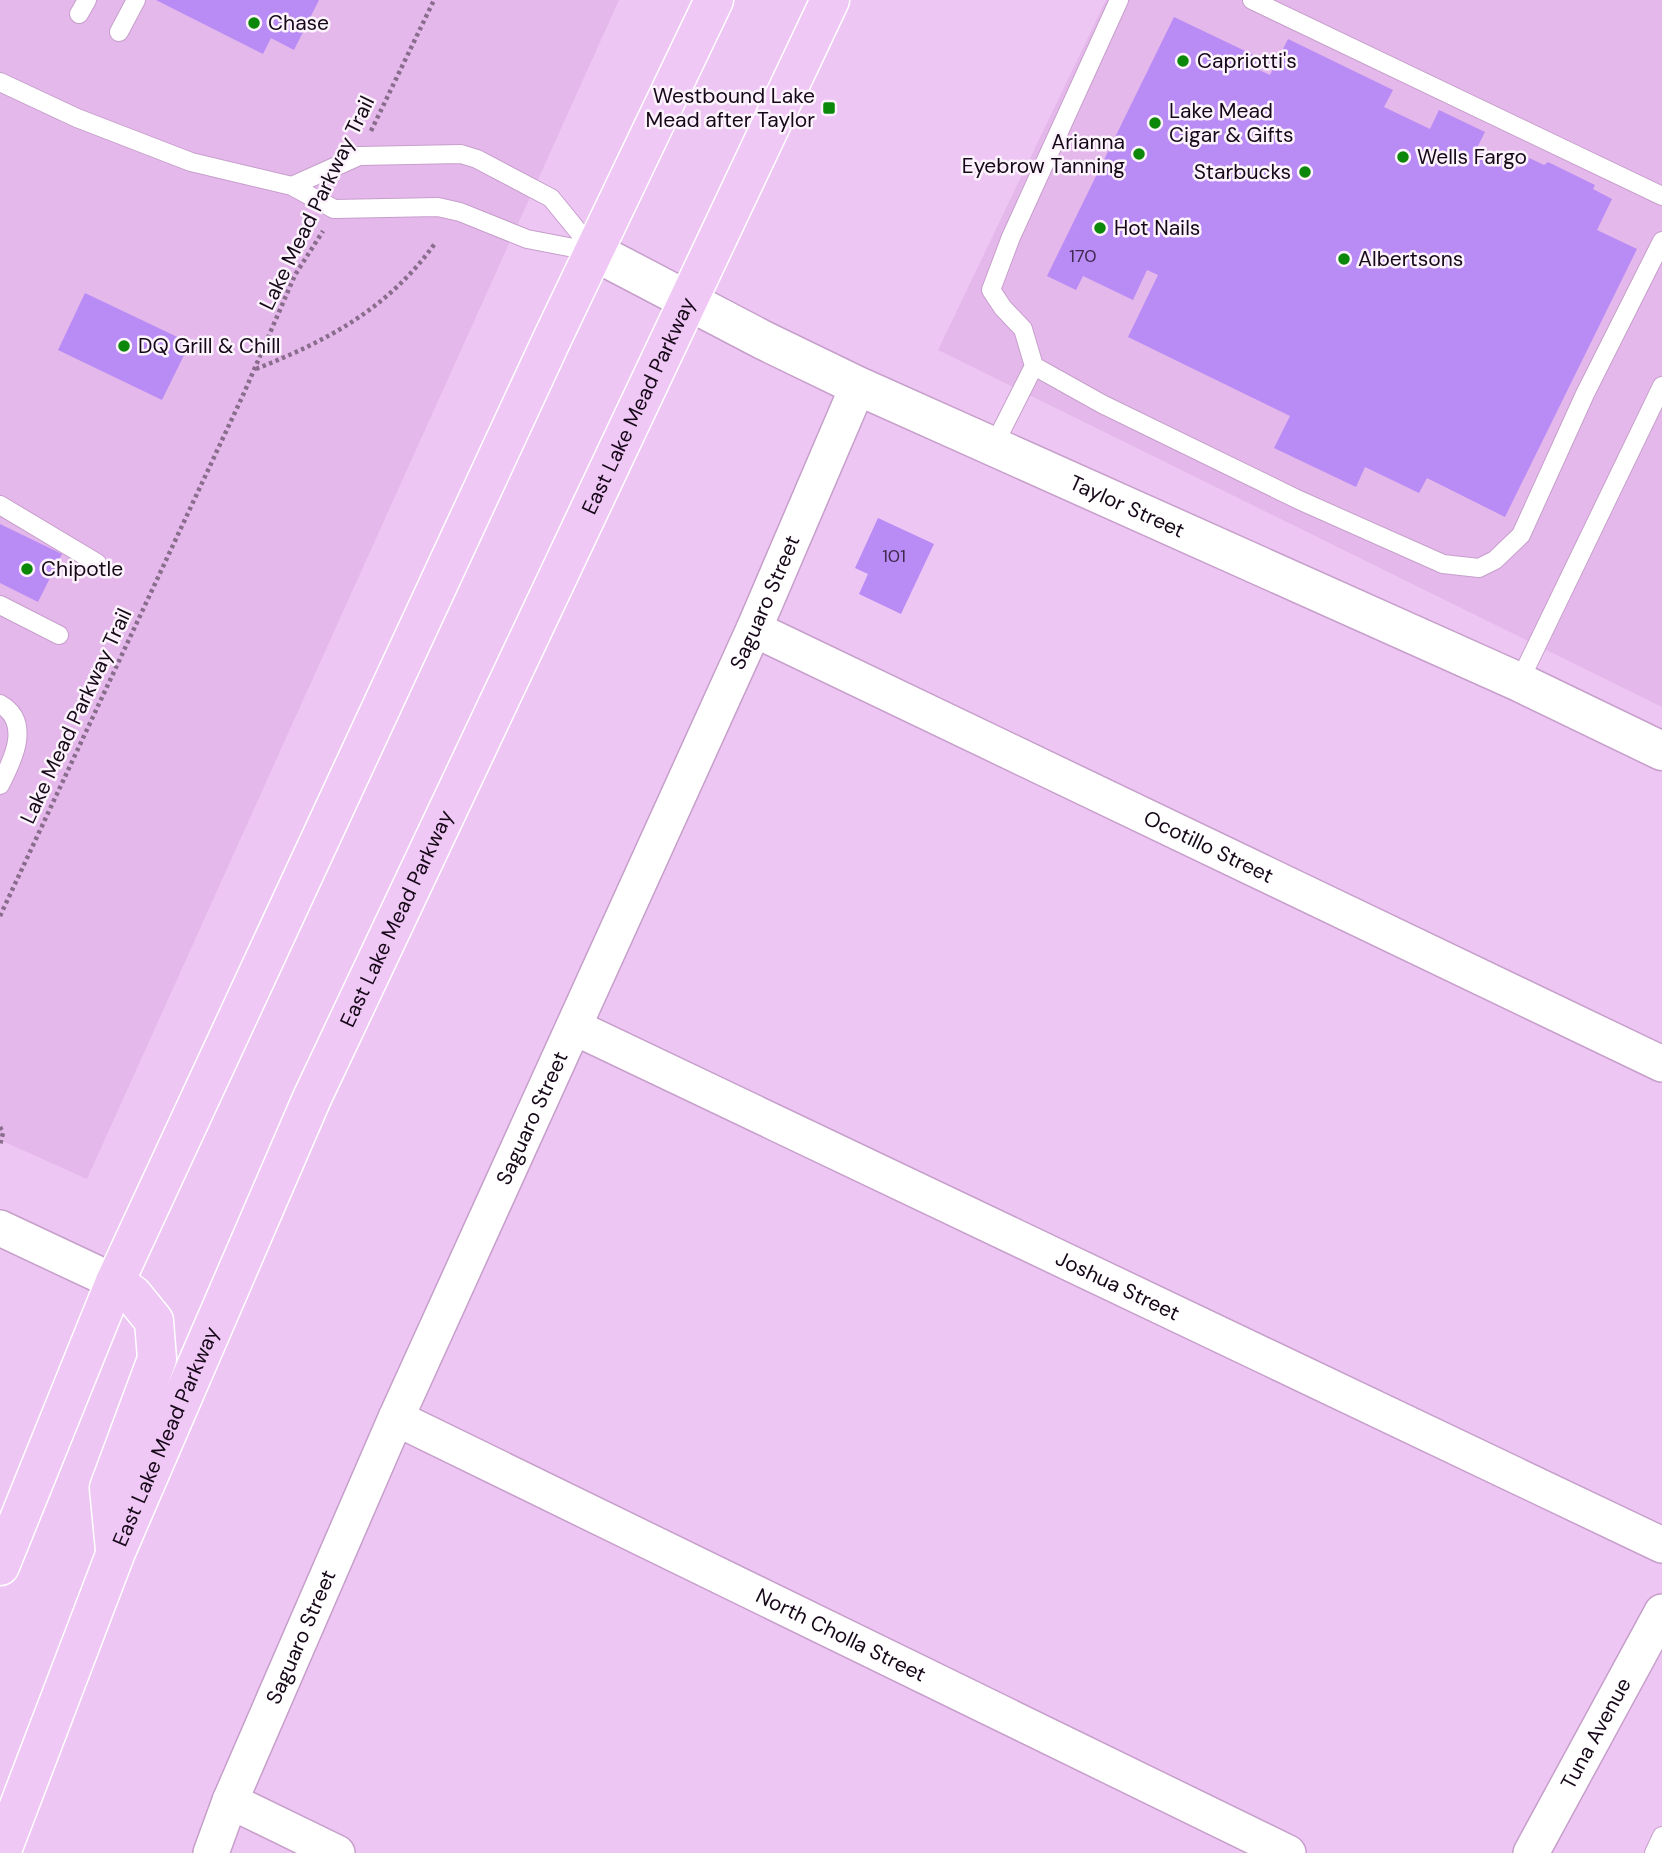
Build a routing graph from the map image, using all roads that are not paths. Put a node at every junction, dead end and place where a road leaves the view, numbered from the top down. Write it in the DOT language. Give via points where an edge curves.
graph roads {
  1 [pos="136,0"];
  2 [pos="714,0"];
  3 [pos="830,0"];
  4 [pos="1119,0"];
  5 [pos="1252,0"];
  6 [pos="119,32"];
  7 [pos="0,82"];
  8 [pos="292,186"];
  9 [pos="1662,196"];
  10 [pos="1662,241"];
  11 [pos="595,251"];
  12 [pos="688,300"];
  13 [pos="1034,366"];
  14 [pos="858,386"];
  15 [pos="1662,386"];
  16 [pos="994,445"];
  17 [pos="0,505"];
  18 [pos="97,563"];
  19 [pos="0,605"];
  20 [pos="754,629"];
  21 [pos="59,635"];
  22 [pos="1519,682"];
  23 [pos="0,704"];
  24 [pos="1662,751"];
  25 [pos="0,785"];
  26 [pos="574,1027"];
  27 [pos="1662,1064"];
  28 [pos="0,1228"];
  29 [pos="115,1282"];
  30 [pos="396,1419"];
  31 [pos="1662,1545"];
  32 [pos="116,1552"];
  33 [pos="0,1566"];
  34 [pos="1662,1612"];
  35 [pos="230,1801"];
  36 [pos="1662,1836"];
  37 [pos="1,1853"];
  38 [pos="211,1853"];
  39 [pos="337,1853"];
  40 [pos="1288,1853"];
  41 [pos="1531,1853"];
  42 [pos="1654,1853"];
  1 -- 6 [label="lane"];
  2 -- 11 [label="main road"];
  3 -- 12 [label="main road, East Lake Mead Parkway"];
  4 -- 13 [label="lane" via="991,290 1023,329"];
  5 -- 9 [label="lane"];
  7 -- 8 [label="lane" via="191,162"];
  8 -- 11 [label="lane" via="334,209 438,207 527,239"];
  8 -- 11 [label="lane" via="359,156 461,154 551,198"];
  10 -- 13 [label="lane" via="1521,535 1495,560 1479,568 1443,564 1299,500"];
  11 -- 12 [label="street, Taylor Street"];
  11 -- 29 [label="main road"];
  12 -- 14 [label="street, Taylor Street"];
  12 -- 32 [label="main road, East Lake Mead Parkway" via="312,1098"];
  13 -- 16 [label="lane"];
  14 -- 16 [label="street, Taylor Street"];
  14 -- 20 [label="street, Saguaro Street"];
  15 -- 22 [label="lane"];
  16 -- 22 [label="street, Taylor Street"];
  17 -- 18 [label="lane"];
  19 -- 21 [label="lane"];
  20 -- 26 [label="street, Saguaro Street"];
  20 -- 27 [label="street, Ocotillo Street"];
  22 -- 24 [label="street, Taylor Street"];
  23 -- 25 [label="lane" via="17,720 18,735"];
  26 -- 30 [label="street, Saguaro Street"];
  26 -- 31 [label="street, Joshua Street"];
  28 -- 29 [label="street"];
  29 -- 32 [label="main road" via="133,1295 154,1321 157,1359 109,1488"];
  29 -- 33 [label="main road"];
  30 -- 35 [label="street, Saguaro Street"];
  30 -- 40 [label="street, North Cholla Street"];
  32 -- 37 [label="main road, East Lake Mead Parkway"];
  34 -- 41 [label="street, Tuna Avenue"];
  35 -- 38 [label="street, Saguaro Street"];
  35 -- 39 [label="street"];
  36 -- 42 [label="lane"];
}
